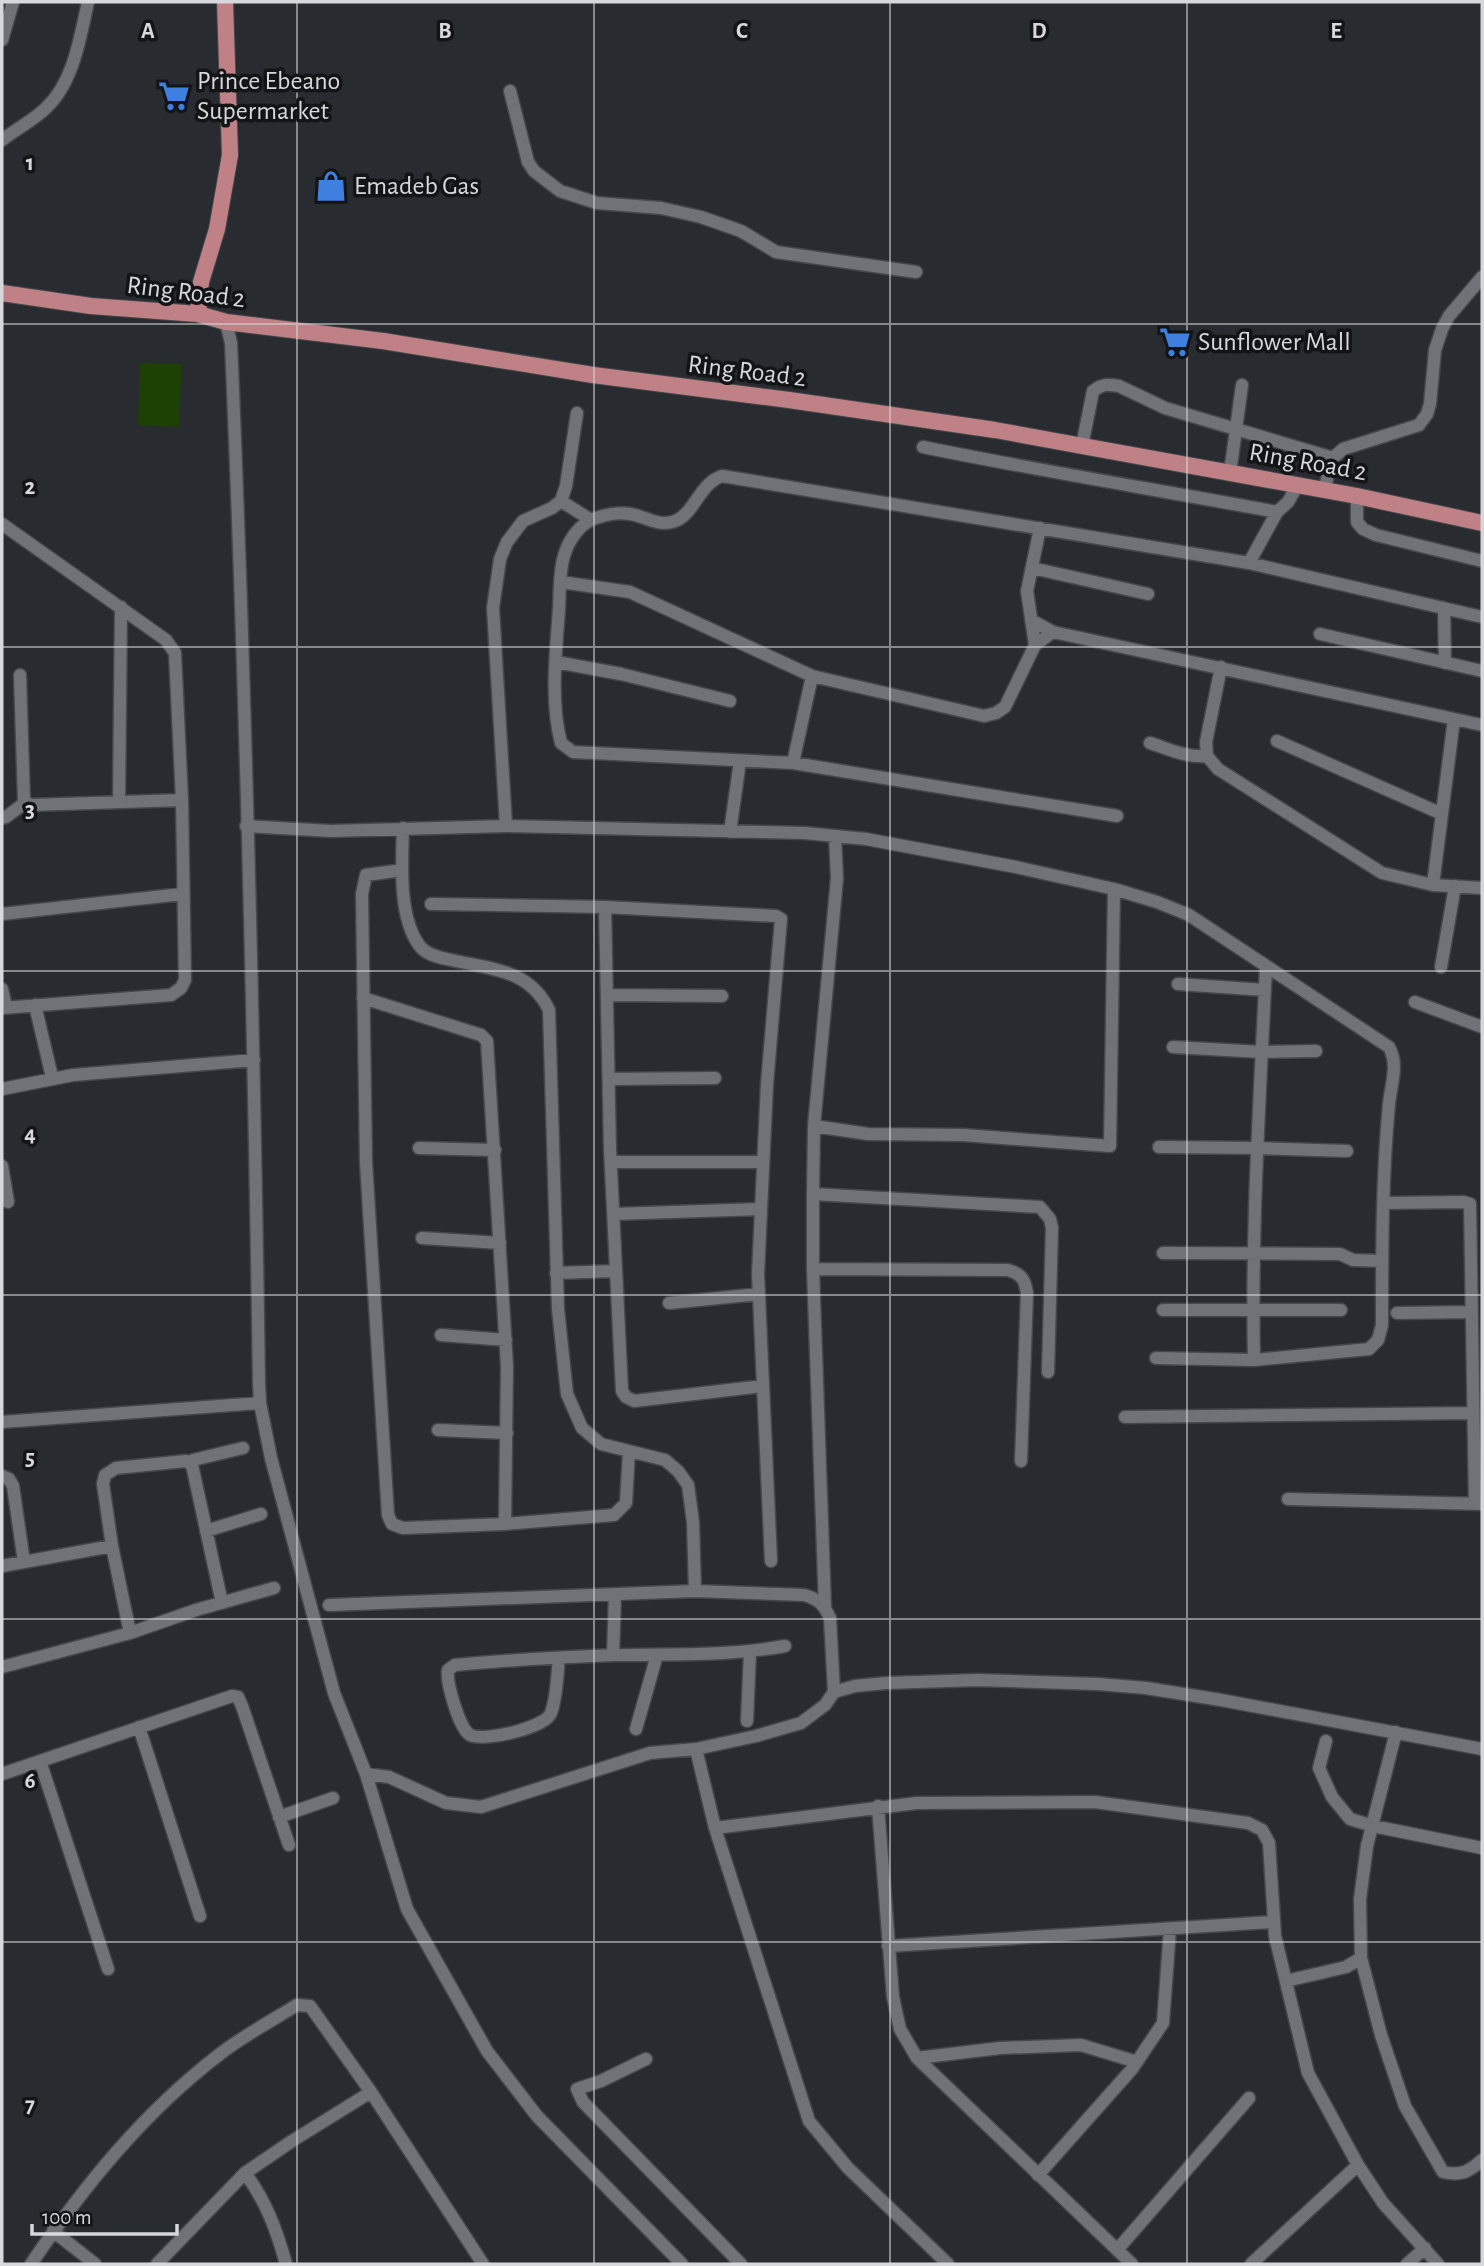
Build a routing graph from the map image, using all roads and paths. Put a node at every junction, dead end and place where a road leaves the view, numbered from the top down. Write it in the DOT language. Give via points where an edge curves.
graph roads {
  1 [pos="13,2"];
  2 [pos="88,2"];
  3 [pos="225,2"];
  4 [pos="2,40"];
  5 [pos="510,91"];
  6 [pos="2,140"];
  7 [pos="916,272"];
  8 [pos="1482,277"];
  9 [pos="2,293"];
  10 [pos="198,314"];
  11 [pos="226,322"];
  12 [pos="1242,385"];
  13 [pos="577,413"];
  14 [pos="1237,429"];
  15 [pos="1082,446"];
  16 [pos="923,447"];
  17 [pos="1333,458"];
  18 [pos="1230,473"];
  19 [pos="1297,486"];
  20 [pos="1324,490"];
  21 [pos="1357,496"];
  22 [pos="561,501"];
  23 [pos="1277,512"];
  24 [pos="591,520"];
  25 [pos="1482,523"];
  26 [pos="2,524"];
  27 [pos="1040,528"];
  28 [pos="1482,561"];
  29 [pos="1249,563"];
  30 [pos="1032,568"];
  31 [pos="561,582"];
  32 [pos="1148,594"];
  33 [pos="121,607"];
  34 [pos="1444,608"];
  35 [pos="1482,617"];
  36 [pos="1031,620"];
  37 [pos="1053,632"];
  38 [pos="1320,634"];
  39 [pos="1035,645"];
  40 [pos="556,662"];
  41 [pos="1445,663"];
  42 [pos="1222,667"];
  43 [pos="1482,671"];
  44 [pos="20,675"];
  45 [pos="812,676"];
  46 [pos="730,701"];
  47 [pos="1454,719"];
  48 [pos="1482,725"];
  49 [pos="1277,741"];
  50 [pos="1150,743"];
  51 [pos="1207,756"];
  52 [pos="740,761"];
  53 [pos="793,763"];
  54 [pos="182,800"];
  55 [pos="118,801"];
  56 [pos="26,802"];
  57 [pos="1443,814"];
  58 [pos="1117,816"];
  59 [pos="2,818"];
  60 [pos="246,825"];
  61 [pos="506,825"];
  62 [pos="403,828"];
  63 [pos="730,832"];
  64 [pos="835,836"];
  65 [pos="402,870"];
  66 [pos="1433,885"];
  67 [pos="1455,886"];
  68 [pos="1482,888"];
  69 [pos="1114,889"];
  70 [pos="182,894"];
  71 [pos="431,904"];
  72 [pos="605,907"];
  73 [pos="2,914"];
  74 [pos="1266,965"];
  75 [pos="1441,967"];
  76 [pos="1178,984"];
  77 [pos="2,989"];
  78 [pos="1265,990"];
  79 [pos="607,995"];
  80 [pos="722,996"];
  81 [pos="363,998"];
  82 [pos="1415,1002"];
  83 [pos="35,1005"];
  84 [pos="4,1007"];
  85 [pos="1482,1027"];
  86 [pos="1173,1046"];
  87 [pos="1316,1051"];
  88 [pos="1262,1052"];
  89 [pos="254,1060"];
  90 [pos="52,1077"];
  91 [pos="716,1078"];
  92 [pos="609,1079"];
  93 [pos="2,1089"];
  94 [pos="814,1126"];
  95 [pos="1158,1147"];
  96 [pos="1257,1147"];
  97 [pos="419,1148"];
  98 [pos="495,1150"];
  99 [pos="1348,1151"];
  100 [pos="611,1162"];
  101 [pos="763,1162"];
  102 [pos="2,1166"];
  103 [pos="813,1194"];
  104 [pos="8,1202"];
  105 [pos="1383,1203"];
  106 [pos="761,1209"];
  107 [pos="613,1214"];
  108 [pos="422,1238"];
  109 [pos="500,1243"];
  110 [pos="1254,1252"];
  111 [pos="1163,1253"];
  112 [pos="1382,1261"];
  113 [pos="813,1269"];
  114 [pos="615,1271"];
  115 [pos="556,1273"];
  116 [pos="759,1294"];
  117 [pos="669,1303"];
  118 [pos="1163,1310"];
  119 [pos="1253,1310"];
  120 [pos="1341,1310"];
  121 [pos="1471,1311"];
  122 [pos="1397,1313"];
  123 [pos="441,1335"];
  124 [pos="506,1340"];
  125 [pos="1156,1357"];
  126 [pos="1254,1360"];
  127 [pos="1048,1372"];
  128 [pos="763,1387"];
  129 [pos="260,1403"];
  130 [pos="1473,1413"];
  131 [pos="1125,1417"];
  132 [pos="2,1422"];
  133 [pos="438,1430"];
  134 [pos="507,1433"];
  135 [pos="243,1448"];
  136 [pos="629,1451"];
  137 [pos="1021,1461"];
  138 [pos="189,1463"];
  139 [pos="2,1476"];
  140 [pos="1288,1499"];
  141 [pos="1478,1504"];
  142 [pos="261,1514"];
  143 [pos="505,1524"];
  144 [pos="206,1531"];
  145 [pos="112,1546"];
  146 [pos="771,1560"];
  147 [pos="24,1562"];
  148 [pos="2,1566"];
  149 [pos="274,1588"];
  150 [pos="695,1591"];
  151 [pos="615,1595"];
  152 [pos="222,1603"];
  153 [pos="329,1605"];
  154 [pos="825,1607"];
  155 [pos="130,1633"];
  156 [pos="785,1646"];
  157 [pos="750,1652"];
  158 [pos="657,1655"];
  159 [pos="613,1656"];
  160 [pos="559,1659"];
  161 [pos="2,1667"];
  162 [pos="834,1692"];
  163 [pos="747,1720"];
  164 [pos="139,1727"];
  165 [pos="636,1729"];
  166 [pos="1396,1732"];
  167 [pos="1326,1741"];
  168 [pos="696,1749"];
  169 [pos="1482,1749"];
  170 [pos="40,1761"];
  171 [pos="2,1774"];
  172 [pos="366,1774"];
  173 [pos="333,1798"];
  174 [pos="878,1806"];
  175 [pos="279,1817"];
  176 [pos="1373,1826"];
  177 [pos="716,1828"];
  178 [pos="289,1845"];
  179 [pos="1482,1848"];
  180 [pos="200,1916"];
  181 [pos="1273,1922"];
  182 [pos="1170,1929"];
  183 [pos="888,1946"];
  184 [pos="1361,1958"];
  185 [pos="108,1969"];
  186 [pos="1286,1981"];
  187 [pos="916,2058"];
  188 [pos="646,2059"];
  189 [pos="1137,2062"];
  190 [pos="371,2092"];
  191 [pos="1249,2098"];
  192 [pos="1482,2160"];
  193 [pos="1358,2165"];
  194 [pos="246,2173"];
  195 [pos="1038,2175"];
  196 [pos="53,2231"];
  197 [pos="1424,2248"];
  198 [pos="1117,2250"];
  199 [pos="31,2264"];
  200 [pos="95,2264"];
  201 [pos="157,2264"];
  202 [pos="286,2264"];
  203 [pos="483,2264"];
  204 [pos="682,2264"];
  205 [pos="741,2264"];
  206 [pos="948,2264"];
  207 [pos="1132,2264"];
  208 [pos="1251,2264"];
  209 [pos="1407,2264"];
  210 [pos="1438,2264"];
  1 -- 4 [label="street"];
  2 -- 6 [label="street" via="71,69 58,95"];
  3 -- 10 [label="main road" via="230,155"];
  5 -- 7 [label="street" via="528,162 560,191 597,203 661,208 701,217 741,231 776,252"];
  8 -- 17 [label="street" via="1442,329 1430,404 1419,425 1343,449"];
  9 -- 10 [label="main road, Ring Road 2"];
  10 -- 11 [label="main road, Ring Road 2"];
  11 -- 15 [label="main road, Ring Road 2" via="383,341"];
  11 -- 60 [label="street" via="231,343 238,502"];
  12 -- 14 [label="street"];
  13 -- 22 [label="street"];
  14 -- 15 [label="street" via="1104,384 1093,390"];
  14 -- 17 [label="street"];
  14 -- 18 [label="street"];
  15 -- 18 [label="main road, Ring Road 2"];
  16 -- 23 [label="street"];
  17 -- 20 [label="street"];
  18 -- 19 [label="main road, Ring Road 2"];
  19 -- 20 [label="main road, Ring Road 2"];
  19 -- 23 [label="street"];
  20 -- 21 [label="main road, Ring Road 2"];
  21 -- 25 [label="main road, Ring Road 2"];
  21 -- 28 [label="street" via="1357,522 1363,529"];
  22 -- 24 [label="street"];
  22 -- 61 [label="street" via="523,521 500,559 493,608"];
  23 -- 29 [label="street"];
  24 -- 27 [label="street" via="630,514 672,523 681,519 708,482 722,476"];
  24 -- 31 [label="street" via="574,533 564,556"];
  26 -- 33 [label="street"];
  27 -- 29 [label="street"];
  27 -- 30 [label="street"];
  29 -- 34 [label="street"];
  30 -- 32 [label="street"];
  30 -- 36 [label="street" via="1027,591"];
  31 -- 40 [label="street"];
  31 -- 45 [label="street" via="630,592"];
  33 -- 54 [label="street" via="166,640 175,653"];
  33 -- 55 [label="street"];
  34 -- 35 [label="street"];
  34 -- 41 [label="street"];
  36 -- 37 [label="street"];
  36 -- 39 [label="street"];
  37 -- 39 [label="street"];
  37 -- 42 [label="street"];
  38 -- 41 [label="street"];
  39 -- 45 [label="street" via="1006,707 984,716"];
  40 -- 46 [label="street"];
  40 -- 52 [label="street" via="558,730 561,743 573,752"];
  41 -- 43 [label="street"];
  42 -- 47 [label="street"];
  42 -- 51 [label="street"];
  44 -- 56 [label="street" via="22,794"];
  45 -- 53 [label="street"];
  47 -- 48 [label="street"];
  47 -- 57 [label="street"];
  49 -- 57 [label="street"];
  50 -- 51 [label="street" via="1184,755"];
  51 -- 66 [label="street" via="1218,769 1382,873"];
  52 -- 53 [label="street"];
  52 -- 63 [label="street"];
  53 -- 58 [label="street"];
  54 -- 55 [label="street"];
  54 -- 70 [label="street"];
  55 -- 56 [label="street"];
  56 -- 59 [label="street"];
  57 -- 66 [label="street"];
  60 -- 62 [label="street" via="331,831"];
  60 -- 89 [label="street"];
  61 -- 62 [label="street"];
  61 -- 63 [label="street"];
  62 -- 65 [label="street"];
  63 -- 64 [label="street"];
  64 -- 69 [label="street"];
  64 -- 94 [label="street" via="837,878"];
  65 -- 81 [label="street" via="366,875 362,894"];
  65 -- 115 [label="street" via="404,901 419,947 434,956 513,974 532,985 549,1010"];
  66 -- 67 [label="street"];
  67 -- 68 [label="street"];
  67 -- 75 [label="street"];
  69 -- 74 [label="street" via="1189,915"];
  69 -- 94 [label="street" via="1110,1146 963,1135 868,1134"];
  70 -- 73 [label="street"];
  70 -- 83 [label="street" via="185,980 181,988 171,995"];
  71 -- 72 [label="street"];
  72 -- 79 [label="street"];
  72 -- 101 [label="street" via="781,919"];
  74 -- 78 [label="street"];
  74 -- 105 [label="street" via="1389,1047 1394,1056"];
  76 -- 78 [label="street"];
  77 -- 84 [label="street"];
  78 -- 88 [label="street"];
  79 -- 80 [label="street"];
  79 -- 92 [label="street"];
  81 -- 98 [label="street" via="481,1035 487,1041"];
  81 -- 143 [label="street" via="366,1162 388,1515 392,1524 403,1528"];
  82 -- 85 [label="street"];
  83 -- 84 [label="street"];
  83 -- 90 [label="street"];
  86 -- 88 [label="street"];
  87 -- 88 [label="street"];
  88 -- 96 [label="street"];
  89 -- 90 [label="street"];
  89 -- 129 [label="street"];
  90 -- 93 [label="street"];
  91 -- 92 [label="street"];
  92 -- 100 [label="street"];
  94 -- 103 [label="street"];
  95 -- 96 [label="street"];
  96 -- 99 [label="street"];
  96 -- 110 [label="street"];
  97 -- 98 [label="street"];
  98 -- 109 [label="street"];
  100 -- 101 [label="street"];
  100 -- 107 [label="street"];
  101 -- 106 [label="street"];
  102 -- 104 [label="street"];
  103 -- 113 [label="street"];
  103 -- 127 [label="street" via="1040,1207 1051,1219 1052,1228"];
  105 -- 112 [label="street"];
  105 -- 121 [label="street" via="1470,1205"];
  106 -- 107 [label="street"];
  106 -- 116 [label="street"];
  107 -- 114 [label="street"];
  108 -- 109 [label="street"];
  109 -- 124 [label="street"];
  110 -- 111 [label="street"];
  110 -- 112 [label="street" via="1340,1254 1353,1260"];
  110 -- 119 [label="street"];
  112 -- 126 [label="street" via="1382,1325 1378,1340 1369,1349"];
  113 -- 137 [label="street" via="1018,1273 1027,1293"];
  113 -- 154 [label="street"];
  114 -- 115 [label="street"];
  114 -- 128 [label="street" via="626,1397 634,1401"];
  115 -- 136 [label="street" via="567,1394 582,1427 601,1444"];
  116 -- 117 [label="street"];
  116 -- 128 [label="street"];
  118 -- 119 [label="street"];
  119 -- 120 [label="street"];
  119 -- 126 [label="street"];
  121 -- 122 [label="street"];
  121 -- 130 [label="street"];
  123 -- 124 [label="street"];
  124 -- 134 [label="street"];
  125 -- 126 [label="street"];
  128 -- 146 [label="street"];
  129 -- 132 [label="street"];
  129 -- 172 [label="street" via="334,1693"];
  130 -- 131 [label="street"];
  130 -- 141 [label="street"];
  133 -- 134 [label="street"];
  134 -- 143 [label="street"];
  135 -- 138 [label="street"];
  136 -- 143 [label="street" via="626,1503 614,1515"];
  136 -- 150 [label="street" via="665,1460 688,1485"];
  138 -- 144 [label="street"];
  138 -- 145 [label="street" via="116,1468 106,1475 103,1484"];
  139 -- 147 [label="street" via="13,1486"];
  140 -- 141 [label="street"];
  142 -- 144 [label="street"];
  144 -- 152 [label="street"];
  145 -- 147 [label="street"];
  145 -- 155 [label="street"];
  147 -- 148 [label="street"];
  149 -- 152 [label="street"];
  150 -- 151 [label="street"];
  150 -- 154 [label="street" via="804,1595 817,1598"];
  151 -- 153 [label="street"];
  151 -- 159 [label="street"];
  152 -- 155 [label="street"];
  154 -- 162 [label="street" via="830,1618"];
  155 -- 161 [label="street"];
  156 -- 157 [label="street"];
  157 -- 158 [label="street"];
  157 -- 163 [label="street"];
  158 -- 159 [label="street"];
  158 -- 165 [label="street"];
  159 -- 160 [label="street"];
  160 -- 160 [label="street" via="551,1714 543,1723 480,1737 463,1729 446,1679 448,1670 455,1665"];
  162 -- 166 [label="street" via="886,1683 1098,1684 1221,1700"];
  162 -- 168 [label="street" via="801,1723"];
  164 -- 170 [label="street"];
  164 -- 175 [label="street" via="238,1697"];
  164 -- 180 [label="street"];
  166 -- 169 [label="street"];
  166 -- 176 [label="street"];
  167 -- 176 [label="street" via="1319,1768 1332,1797 1350,1819"];
  168 -- 172 [label="street" via="650,1753 481,1807 446,1803 389,1777"];
  168 -- 177 [label="street"];
  170 -- 171 [label="street"];
  170 -- 185 [label="street"];
  172 -- 204 [label="street" via="407,1909 487,2050 537,2116"];
  173 -- 175 [label="street"];
  174 -- 177 [label="street"];
  174 -- 181 [label="street" via="1095,1802 1248,1823 1262,1830 1269,1843"];
  174 -- 183 [label="street"];
  175 -- 178 [label="street"];
  176 -- 179 [label="street"];
  176 -- 184 [label="street" via="1360,1899"];
  177 -- 206 [label="street" via="809,2120 848,2168"];
  181 -- 182 [label="street"];
  181 -- 186 [label="street"];
  182 -- 183 [label="street"];
  182 -- 189 [label="street" via="1163,2023"];
  183 -- 187 [label="street" via="900,2029"];
  184 -- 186 [label="street" via="1346,1967"];
  184 -- 192 [label="street" via="1405,2106 1443,2172 1469,2172"];
  186 -- 193 [label="street" via="1308,2073"];
  187 -- 189 [label="street" via="1081,2045"];
  187 -- 195 [label="street"];
  188 -- 205 [label="street" via="577,2089 583,2102"];
  189 -- 195 [label="street"];
  190 -- 194 [label="street"];
  190 -- 196 [label="street" via="310,2006 297,2006 222,2052 183,2083 109,2159"];
  190 -- 203 [label="street"];
  191 -- 198 [label="street"];
  193 -- 197 [label="street" via="1383,2203"];
  193 -- 208 [label="street"];
  194 -- 201 [label="street"];
  194 -- 202 [label="street" via="270,2215"];
  195 -- 198 [label="street"];
  196 -- 199 [label="street"];
  196 -- 200 [label="street"];
  197 -- 209 [label="street"];
  197 -- 210 [label="street"];
  198 -- 207 [label="street"];
}
